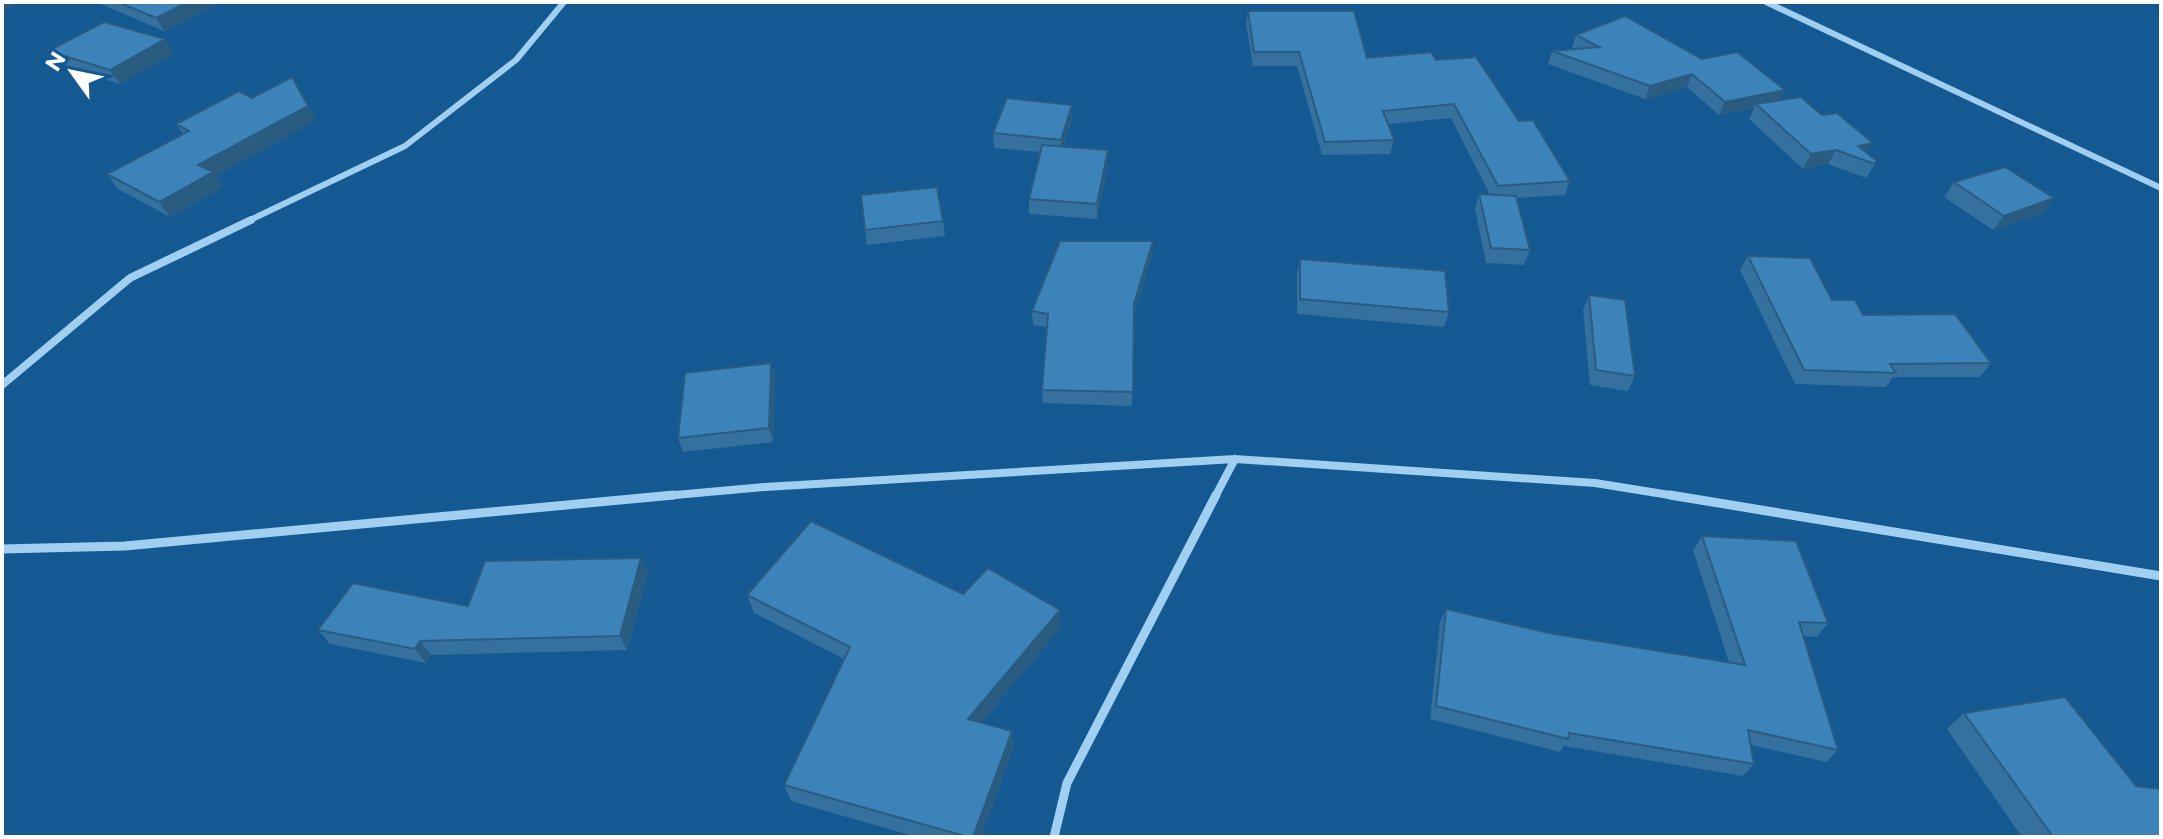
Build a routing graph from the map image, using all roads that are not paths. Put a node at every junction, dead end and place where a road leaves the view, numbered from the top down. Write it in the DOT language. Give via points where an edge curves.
graph roads {
  1 [pos="564,2"];
  2 [pos="1766,2"];
  3 [pos="2161,188"];
  4 [pos="2,385"];
  5 [pos="1235,459"];
  6 [pos="2,549"];
  7 [pos="2161,576"];
  8 [pos="1054,837"];
  1 -- 4 [label="street" via="516,60 405,146 130,278"];
  2 -- 3 [label="street"];
  5 -- 6 [label="street" via="765,487 125,546"];
  5 -- 7 [label="street" via="1595,483"];
  5 -- 8 [label="street" via="1067,783"];
}
